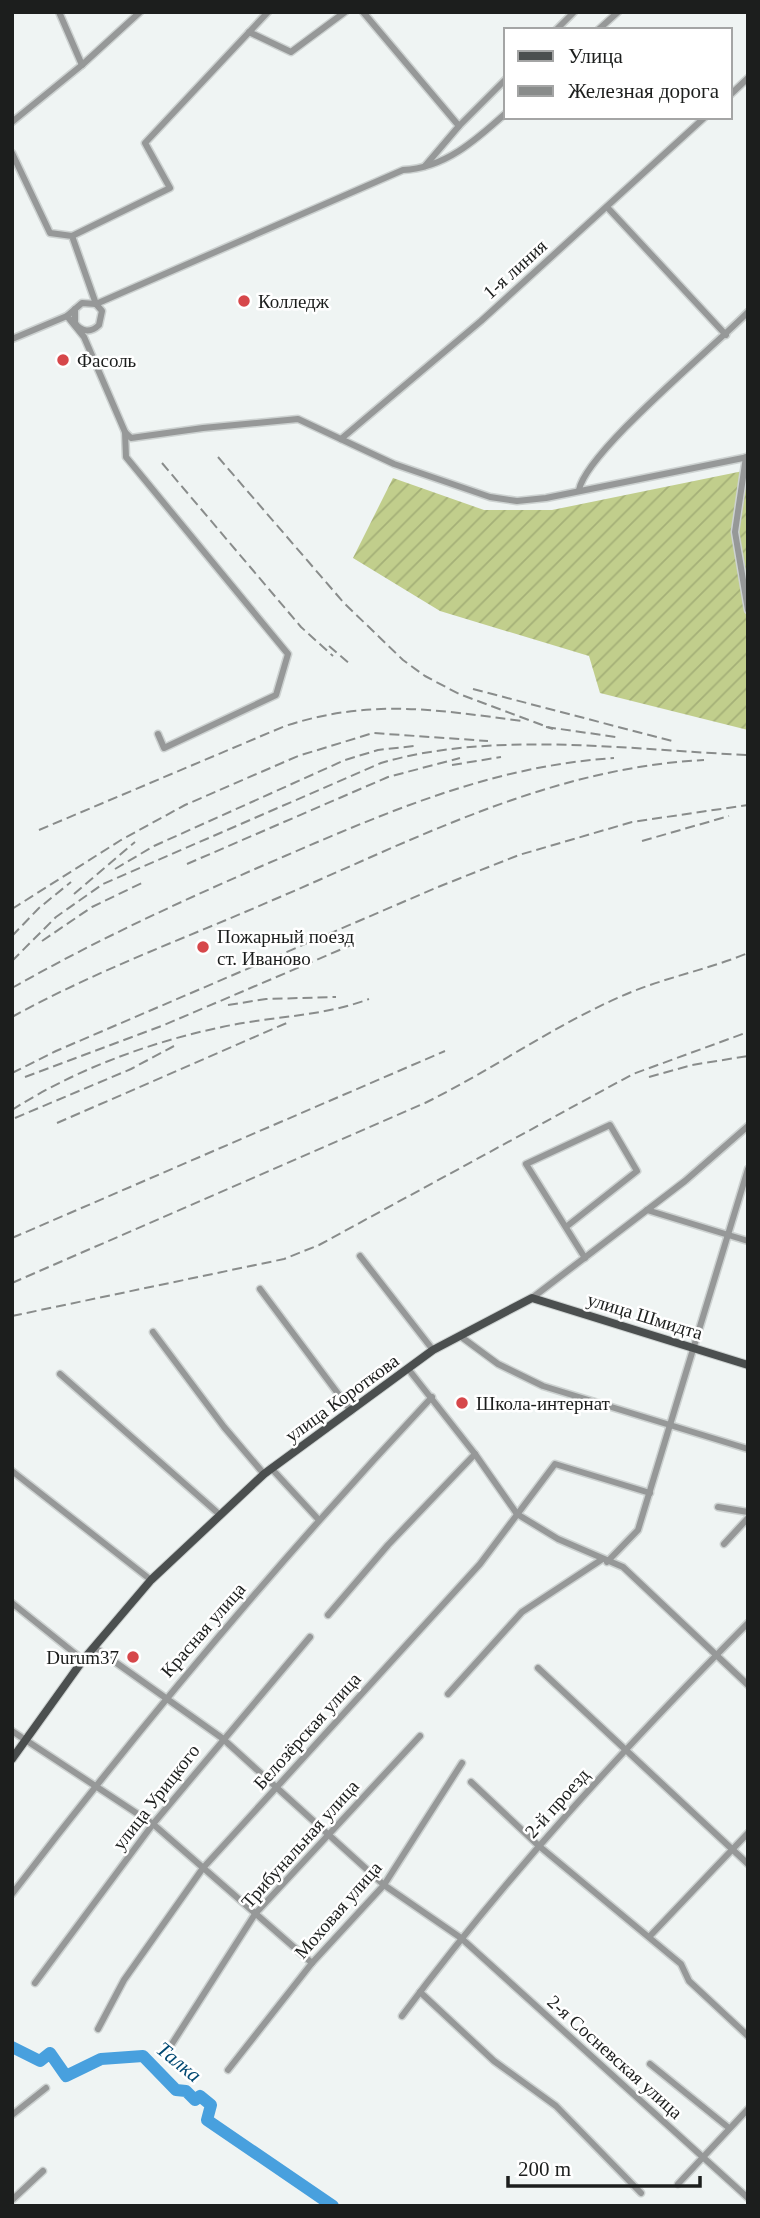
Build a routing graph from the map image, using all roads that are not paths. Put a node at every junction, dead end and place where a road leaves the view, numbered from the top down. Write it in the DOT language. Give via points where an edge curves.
graph roads {
  1 [pos="59,12"];
  2 [pos="140,12"];
  3 [pos="268,12"];
  4 [pos="345,12"];
  5 [pos="363,12"];
  6 [pos="574,12"];
  7 [pos="618,12"];
  8 [pos="558,28"];
  9 [pos="600,28"];
  10 [pos="249,32"];
  11 [pos="82,65"];
  12 [pos="748,78"];
  13 [pos="504,81"];
  14 [pos="732,92"];
  15 [pos="504,115"];
  16 [pos="703,119"];
  17 [pos="12,122"];
  18 [pos="458,126"];
  19 [pos="12,153"];
  20 [pos="422,169"];
  21 [pos="607,207"];
  22 [pos="72,236"];
  23 [pos="96,304"];
  24 [pos="75,309"];
  25 [pos="748,312"];
  26 [pos="67,316"];
  27 [pos="78,327"];
  28 [pos="726,335"];
  29 [pos="12,339"];
  30 [pos="125,432"];
  31 [pos="341,439"];
  32 [pos="747,457"];
  33 [pos="579,490"];
  34 [pos="748,610"];
  35 [pos="158,734"];
  36 [pos="748,1126"];
  37 [pos="748,1170"];
  38 [pos="647,1210"];
  39 [pos="566,1227"];
  40 [pos="728,1235"];
  41 [pos="748,1241"];
  42 [pos="360,1256"];
  43 [pos="585,1258"];
  44 [pos="260,1289"];
  45 [pos="532,1298"];
  46 [pos="153,1332"];
  47 [pos="460,1336"];
  48 [pos="692,1346"];
  49 [pos="433,1350"];
  50 [pos="748,1365"];
  51 [pos="409,1370"];
  52 [pos="60,1374"];
  53 [pos="432,1397"];
  54 [pos="351,1411"];
  55 [pos="669,1424"];
  56 [pos="748,1449"];
  57 [pos="475,1454"];
  58 [pos="12,1471"];
  59 [pos="268,1471"];
  60 [pos="650,1493"];
  61 [pos="718,1507"];
  62 [pos="748,1512"];
  63 [pos="219,1514"];
  64 [pos="516,1514"];
  65 [pos="748,1518"];
  66 [pos="318,1519"];
  67 [pos="724,1544"];
  68 [pos="604,1561"];
  69 [pos="151,1580"];
  70 [pos="12,1603"];
  71 [pos="328,1615"];
  72 [pos="748,1623"];
  73 [pos="310,1637"];
  74 [pos="94,1647"];
  75 [pos="715,1656"];
  76 [pos="83,1660"];
  77 [pos="538,1668"];
  78 [pos="748,1685"];
  79 [pos="448,1694"];
  80 [pos="167,1696"];
  81 [pos="12,1731"];
  82 [pos="420,1736"];
  83 [pos="222,1738"];
  84 [pos="27,1739"];
  85 [pos="625,1752"];
  86 [pos="12,1759"];
  87 [pos="462,1763"];
  88 [pos="471,1782"];
  89 [pos="96,1785"];
  90 [pos="278,1786"];
  91 [pos="153,1824"];
  92 [pos="331,1833"];
  93 [pos="748,1833"];
  94 [pos="539,1846"];
  95 [pos="733,1850"];
  96 [pos="748,1864"];
  97 [pos="203,1868"];
  98 [pos="384,1885"];
  99 [pos="12,1894"];
  100 [pos="255,1914"];
  101 [pos="650,1936"];
  102 [pos="461,1938"];
  103 [pos="312,1963"];
  104 [pos="35,1983"];
  105 [pos="420,1992"];
  106 [pos="402,2016"];
  107 [pos="98,2029"];
  108 [pos="748,2036"];
  109 [pos="168,2050"];
  110 [pos="650,2064"];
  111 [pos="228,2070"];
  112 [pos="46,2088"];
  113 [pos="748,2109"];
  114 [pos="12,2115"];
  115 [pos="729,2128"];
  116 [pos="703,2156"];
  117 [pos="43,2171"];
  118 [pos="678,2184"];
  119 [pos="641,2193"];
  120 [pos="748,2198"];
  121 [pos="12,2200"];
  1 -- 11 [label="street"];
  2 -- 11 [label="street"];
  3 -- 10 [label="street"];
  4 -- 10 [label="street" via="291,52"];
  5 -- 18 [label="street"];
  6 -- 8 [label="street"];
  7 -- 9 [label="street"];
  10 -- 22 [label="street" via="145,143 170,188"];
  11 -- 17 [label="street"];
  12 -- 14 [label="street"];
  13 -- 18 [label="street"];
  15 -- 20 [label="street" via="470,146"];
  16 -- 21 [label="street, 1-я линия"];
  18 -- 20 [label="street"];
  19 -- 22 [label="street" via="50,233"];
  20 -- 23 [label="street" via="403,170"];
  21 -- 28 [label="street"];
  21 -- 31 [label="street, 1-я линия"];
  22 -- 23 [label="street"];
  23 -- 24 [label="street" via="87,302"];
  23 -- 27 [label="street" via="102,316 99,325 91,330"];
  24 -- 26 [label="street"];
  24 -- 27 [label="street"];
  25 -- 28 [label="street"];
  26 -- 27 [label="street"];
  26 -- 29 [label="street"];
  27 -- 30 [label="street"];
  28 -- 33 [label="street" via="622,430 581,478"];
  30 -- 31 [label="street" via="131,438 298,419"];
  30 -- 35 [label="street" via="126,457 288,654 276,695 164,748"];
  31 -- 33 [label="street" via="394,464 490,497 517,501"];
  32 -- 33 [label="street"];
  32 -- 34 [label="street" via="734,532"];
  36 -- 38 [label="street, улица Короткова"];
  37 -- 40 [label="street"];
  38 -- 40 [label="street"];
  38 -- 43 [label="street, улица Короткова"];
  39 -- 39 [label="street" via="526,1164 610,1125 637,1171"];
  39 -- 43 [label="street"];
  40 -- 41 [label="street"];
  40 -- 48 [label="street"];
  42 -- 49 [label="street"];
  43 -- 45 [label="street, улица Короткова"];
  44 -- 54 [label="street"];
  45 -- 47 [label="main road, улица Короткова"];
  45 -- 48 [label="main road, улица Шмидта"];
  46 -- 59 [label="street" via="224,1427"];
  47 -- 49 [label="main road, улица Короткова"];
  47 -- 55 [label="street" via="498,1364 543,1386"];
  48 -- 50 [label="main road, улица Шмидта"];
  48 -- 55 [label="street"];
  49 -- 51 [label="main road, улица Короткова"];
  51 -- 53 [label="street"];
  51 -- 54 [label="main road, улица Короткова"];
  52 -- 63 [label="street"];
  53 -- 57 [label="street"];
  53 -- 66 [label="street, Красная улица"];
  54 -- 59 [label="main road, улица Короткова"];
  55 -- 56 [label="street"];
  55 -- 60 [label="street"];
  57 -- 64 [label="street"];
  57 -- 71 [label="street"];
  58 -- 69 [label="street"];
  59 -- 63 [label="main road, улица Короткова"];
  59 -- 66 [label="street"];
  60 -- 64 [label="street, Белозёрская улица" via="555,1464"];
  60 -- 68 [label="street" via="638,1530"];
  61 -- 62 [label="street"];
  63 -- 69 [label="main road, улица Короткова"];
  64 -- 68 [label="street"];
  64 -- 90 [label="street, Белозёрская улица" via="480,1564"];
  65 -- 67 [label="street"];
  66 -- 80 [label="street, Красная улица"];
  68 -- 75 [label="street" via="623,1567"];
  68 -- 79 [label="street" via="522,1612"];
  69 -- 74 [label="main road, улица Короткова"];
  70 -- 76 [label="street"];
  72 -- 75 [label="street, 2-й проезд"];
  73 -- 83 [label="street, улица Урицкого"];
  74 -- 76 [label="main road, улица Короткова"];
  74 -- 80 [label="street, 2-я Сосневская улица"];
  75 -- 78 [label="street"];
  75 -- 85 [label="street, 2-й проезд"];
  76 -- 84 [label="main road, улица Короткова"];
  77 -- 85 [label="street"];
  80 -- 83 [label="street, 2-я Сосневская улица"];
  80 -- 89 [label="street, Красная улица"];
  81 -- 84 [label="street"];
  82 -- 92 [label="street, Трибунальная улица"];
  83 -- 90 [label="street, 2-я Сосневская улица"];
  83 -- 91 [label="street, улица Урицкого"];
  84 -- 86 [label="main road, улица Короткова"];
  84 -- 89 [label="street"];
  85 -- 94 [label="street, 2-й проезд"];
  85 -- 95 [label="street"];
  87 -- 98 [label="street, Моховая улица"];
  88 -- 94 [label="street"];
  89 -- 91 [label="street"];
  89 -- 99 [label="street, Красная улица"];
  90 -- 92 [label="street, 2-я Сосневская улица"];
  90 -- 97 [label="street, Белозёрская улица"];
  91 -- 97 [label="street"];
  91 -- 104 [label="street, улица Урицкого"];
  92 -- 98 [label="street, 2-я Сосневская улица"];
  92 -- 100 [label="street, Трибунальная улица"];
  93 -- 95 [label="street"];
  94 -- 101 [label="street"];
  94 -- 102 [label="street, 2-й проезд"];
  95 -- 96 [label="street"];
  95 -- 101 [label="street"];
  97 -- 100 [label="street"];
  97 -- 107 [label="street, Белозёрская улица" via="124,1980"];
  98 -- 102 [label="street, 2-я Сосневская улица"];
  98 -- 103 [label="street, Моховая улица"];
  100 -- 103 [label="street"];
  100 -- 109 [label="street, Трибунальная улица"];
  101 -- 108 [label="street"];
  102 -- 105 [label="street, 2-й проезд"];
  102 -- 116 [label="street, 2-я Сосневская улица"];
  103 -- 111 [label="street, Моховая улица"];
  105 -- 106 [label="street, 2-й проезд"];
  105 -- 119 [label="street" via="494,2061 556,2106"];
  110 -- 115 [label="street, 2-я Сосневская улица"];
  112 -- 114 [label="street"];
  113 -- 115 [label="street"];
  115 -- 116 [label="street"];
  116 -- 118 [label="street"];
  116 -- 120 [label="street, 2-я Сосневская улица"];
  117 -- 121 [label="street"];
}
